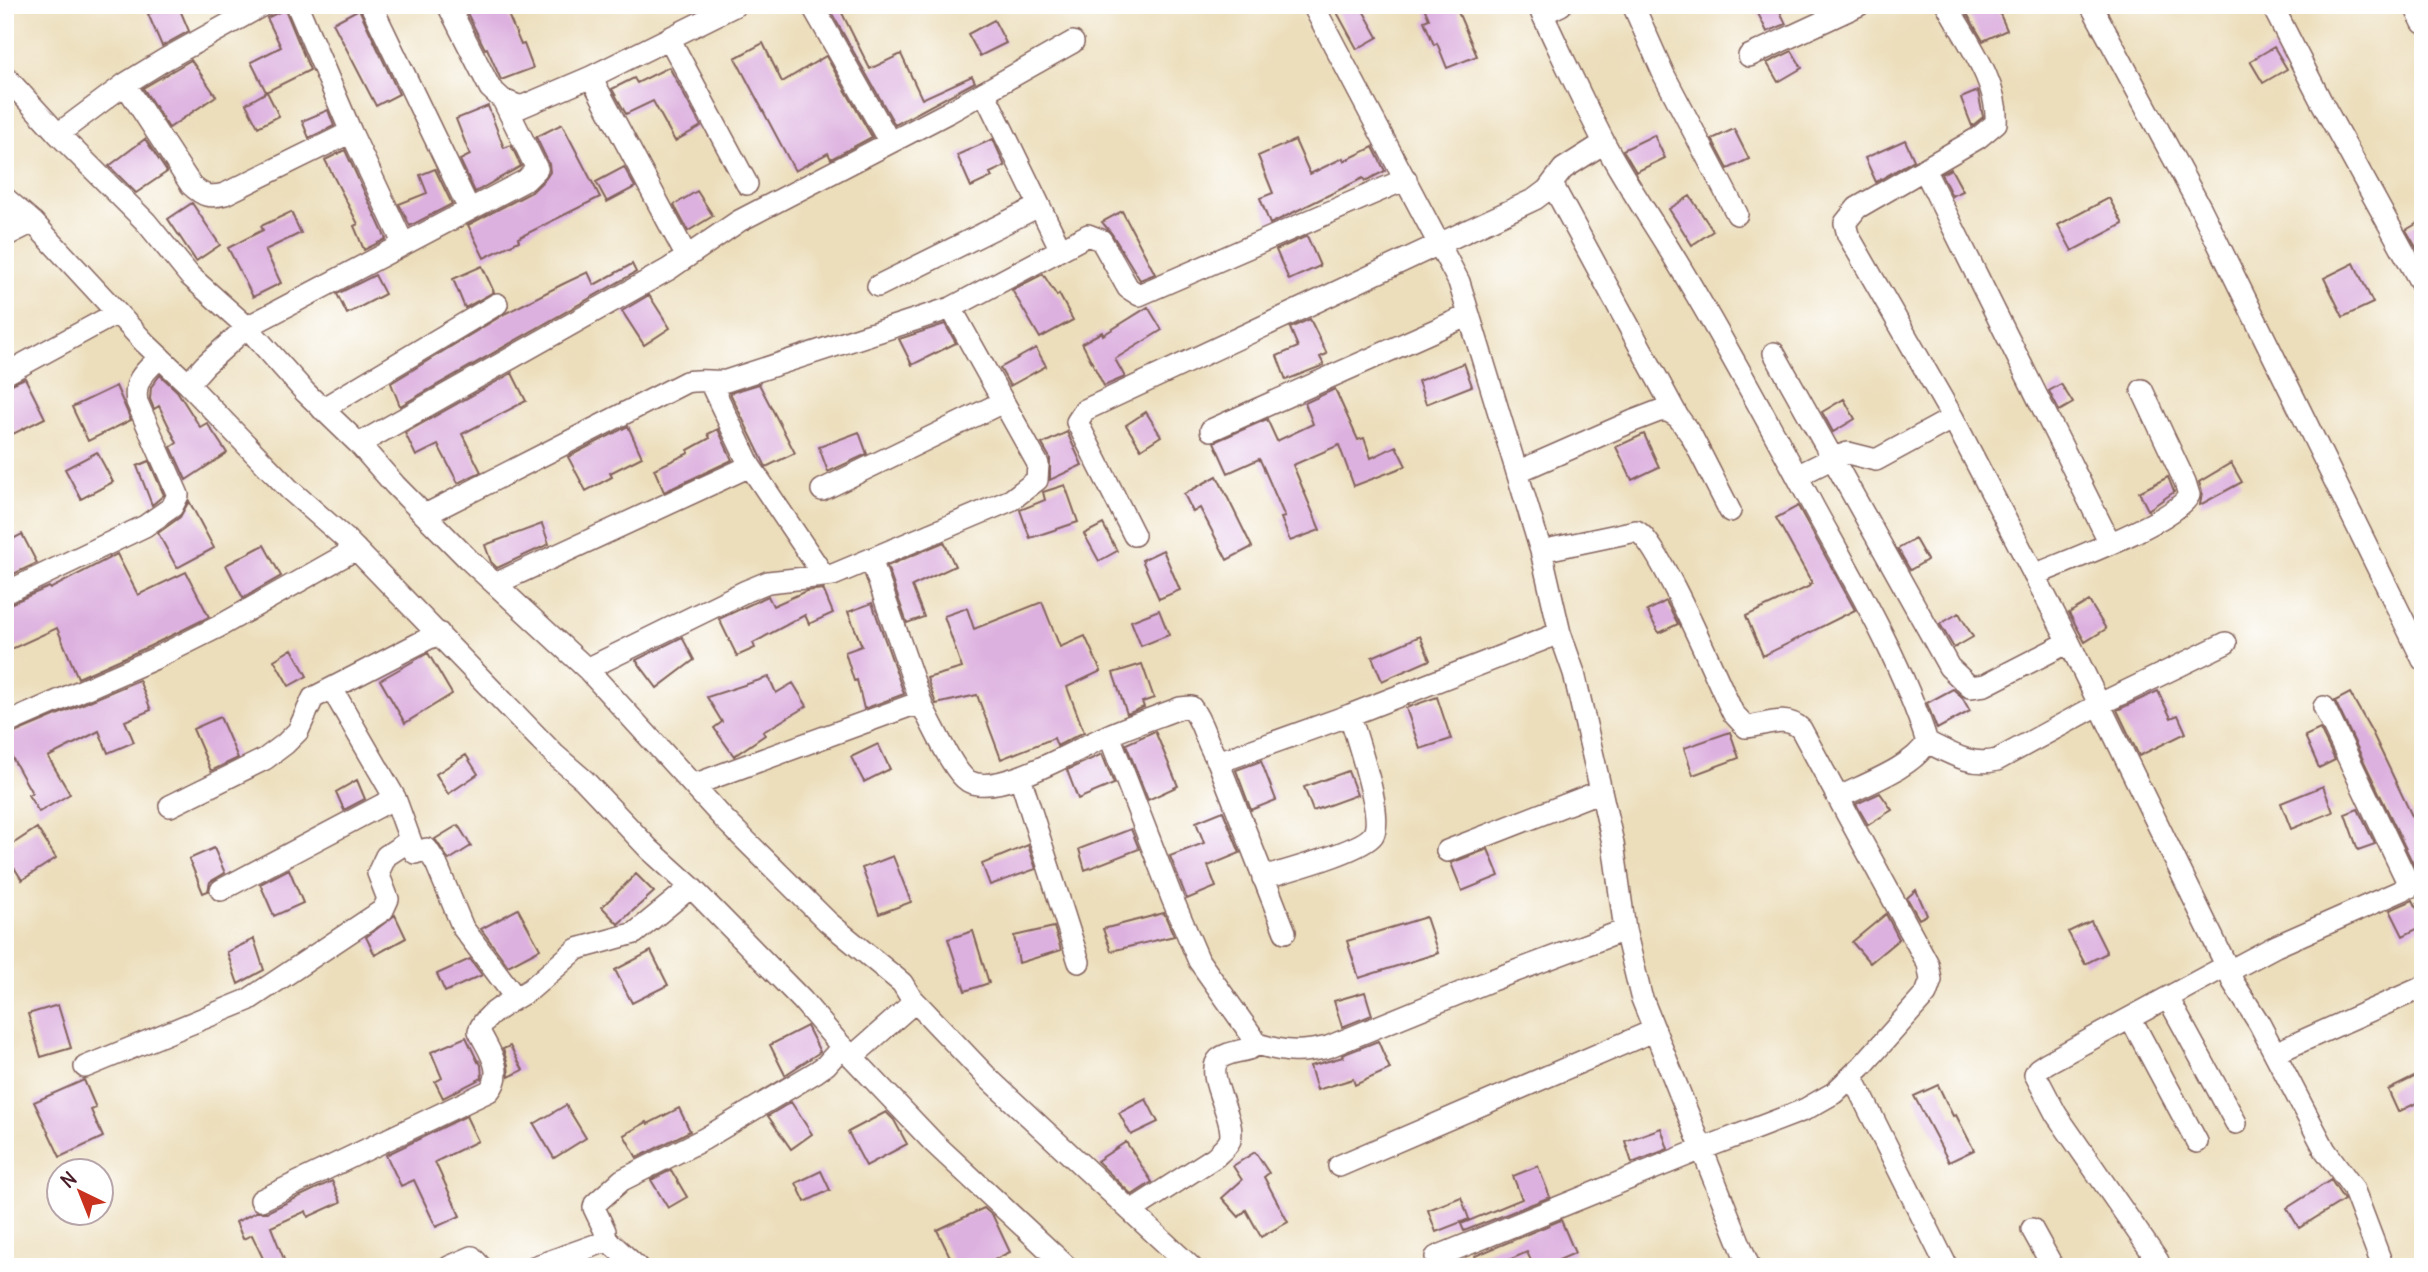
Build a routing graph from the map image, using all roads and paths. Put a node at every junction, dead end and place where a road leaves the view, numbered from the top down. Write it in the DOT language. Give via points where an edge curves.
graph roads {
  1 [pos="263,5"];
  2 [pos="297,5"];
  3 [pos="371,5"];
  4 [pos="448,5"];
  5 [pos="736,5"];
  6 [pos="811,5"];
  7 [pos="1313,5"];
  8 [pos="1633,5"];
  9 [pos="1859,5"];
  10 [pos="1947,5"];
  11 [pos="2091,5"];
  12 [pos="2272,5"];
  13 [pos="2414,5"];
  14 [pos="1547,8"];
  15 [pos="2423,23"];
  16 [pos="669,38"];
  17 [pos="1073,41"];
  18 [pos="1749,56"];
  19 [pos="5,76"];
  20 [pos="591,77"];
  21 [pos="125,84"];
  22 [pos="984,92"];
  23 [pos="503,100"];
  24 [pos="351,132"];
  25 [pos="884,132"];
  26 [pos="58,134"];
  27 [pos="1604,142"];
  28 [pos="1924,169"];
  29 [pos="1406,179"];
  30 [pos="747,184"];
  31 [pos="1552,184"];
  32 [pos="5,198"];
  33 [pos="1040,206"];
  34 [pos="469,209"];
  35 [pos="1737,214"];
  36 [pos="33,222"];
  37 [pos="5,236"];
  38 [pos="403,243"];
  39 [pos="1440,245"];
  40 [pos="1060,248"];
  41 [pos="687,257"];
  42 [pos="878,286"];
  43 [pos="2423,287"];
  44 [pos="497,304"];
  45 [pos="951,308"];
  46 [pos="117,313"];
  47 [pos="1469,315"];
  48 [pos="243,330"];
  49 [pos="1774,353"];
  50 [pos="160,356"];
  51 [pos="5,374"];
  52 [pos="710,382"];
  53 [pos="188,384"];
  54 [pos="2142,390"];
  55 [pos="1003,402"];
  56 [pos="322,409"];
  57 [pos="1678,417"];
  58 [pos="1953,418"];
  59 [pos="1211,430"];
  60 [pos="359,443"];
  61 [pos="1833,458"];
  62 [pos="750,466"];
  63 [pos="1517,472"];
  64 [pos="1797,476"];
  65 [pos="822,490"];
  66 [pos="1731,512"];
  67 [pos="425,515"];
  68 [pos="1134,535"];
  69 [pos="2110,543"];
  70 [pos="356,549"];
  71 [pos="1541,551"];
  72 [pos="871,559"];
  73 [pos="2034,575"];
  74 [pos="824,576"];
  75 [pos="495,584"];
  76 [pos="5,593"];
  77 [pos="439,633"];
  78 [pos="1560,633"];
  79 [pos="2069,642"];
  80 [pos="2226,643"];
  81 [pos="2423,660"];
  82 [pos="587,669"];
  83 [pos="332,688"];
  84 [pos="2100,704"];
  85 [pos="2323,707"];
  86 [pos="923,708"];
  87 [pos="1350,715"];
  88 [pos="5,724"];
  89 [pos="1109,735"];
  90 [pos="1927,742"];
  91 [pos="1218,761"];
  92 [pos="1020,777"];
  93 [pos="693,785"];
  94 [pos="1601,791"];
  95 [pos="395,798"];
  96 [pos="1838,798"];
  97 [pos="170,806"];
  98 [pos="1447,851"];
  99 [pos="415,853"];
  100 [pos="1263,878"];
  101 [pos="2416,884"];
  102 [pos="691,887"];
  103 [pos="221,890"];
  104 [pos="1625,930"];
  105 [pos="1285,932"];
  106 [pos="1079,962"];
  107 [pos="2227,968"];
  108 [pos="2423,987"];
  109 [pos="2168,998"];
  110 [pos="910,1000"];
  111 [pos="509,1002"];
  112 [pos="2131,1019"];
  113 [pos="1655,1030"];
  114 [pos="1254,1043"];
  115 [pos="847,1052"];
  116 [pos="2275,1053"];
  117 [pos="85,1067"];
  118 [pos="1852,1076"];
  119 [pos="2236,1123"];
  120 [pos="2197,1142"];
  121 [pos="1702,1149"];
  122 [pos="1339,1166"];
  123 [pos="261,1200"];
  124 [pos="1131,1211"];
  125 [pos="2032,1228"];
  126 [pos="605,1238"];
  127 [pos="2158,1261"];
  128 [pos="449,1267"];
  129 [pos="481,1267"];
  130 [pos="534,1267"];
  131 [pos="636,1267"];
  132 [pos="1067,1267"];
  133 [pos="1191,1267"];
  134 [pos="1439,1267"];
  135 [pos="1749,1267"];
  136 [pos="1947,1267"];
  137 [pos="2053,1267"];
  138 [pos="2383,1267"];
  1 -- 21 [label="street"];
  2 -- 24 [label="street"];
  3 -- 34 [label="street"];
  4 -- 23 [label="street" via="490,88"];
  5 -- 16 [label="street"];
  6 -- 25 [label="street"];
  7 -- 29 [label="street"];
  8 -- 35 [label="street"];
  9 -- 18 [label="street"];
  10 -- 28 [label="street" via="1991,85 1996,123"];
  11 -- 81 [label="street" via="2202,209"];
  12 -- 43 [label="street"];
  13 -- 15 [label="street"];
  14 -- 27 [label="street"];
  16 -- 20 [label="street"];
  16 -- 30 [label="street"];
  17 -- 22 [label="street"];
  19 -- 26 [label="street"];
  20 -- 23 [label="street" via="521,107"];
  20 -- 41 [label="street"];
  21 -- 24 [label="street" via="191,185 211,198"];
  21 -- 26 [label="street"];
  22 -- 33 [label="street"];
  22 -- 41 [label="street" via="739,221"];
  23 -- 34 [label="street" via="537,169 526,180"];
  24 -- 38 [label="street"];
  26 -- 48 [label="street" via="146,222"];
  27 -- 31 [label="street" via="1563,169"];
  27 -- 64 [label="street"];
  28 -- 58 [label="street" via="1857,208 1845,223 1858,255"];
  28 -- 69 [label="street"];
  29 -- 39 [label="street"];
  29 -- 40 [label="street" via="1139,295 1128,288 1101,240 1088,235"];
  31 -- 39 [label="street" via="1535,199"];
  31 -- 57 [label="street"];
  32 -- 36 [label="street"];
  33 -- 40 [label="street"];
  33 -- 42 [label="street"];
  34 -- 38 [label="street"];
  36 -- 37 [label="street"];
  36 -- 46 [label="street"];
  38 -- 48 [label="street"];
  39 -- 47 [label="street"];
  39 -- 68 [label="street" via="1085,410 1077,422"];
  40 -- 45 [label="street"];
  41 -- 60 [label="street"];
  44 -- 56 [label="street"];
  45 -- 52 [label="street" via="726,381"];
  45 -- 55 [label="street"];
  46 -- 50 [label="street"];
  46 -- 51 [label="street"];
  47 -- 59 [label="street"];
  47 -- 63 [label="street"];
  48 -- 53 [label="street"];
  48 -- 56 [label="street"];
  49 -- 61 [label="street"];
  50 -- 53 [label="street"];
  50 -- 76 [label="street" via="135,389 178,495 172,507 145,526"];
  52 -- 62 [label="street"];
  52 -- 67 [label="street" via="686,382"];
  53 -- 70 [label="street" via="289,489"];
  54 -- 69 [label="street" via="2189,495 2166,515"];
  55 -- 65 [label="street"];
  55 -- 72 [label="street" via="1038,464 1037,480 1011,500"];
  56 -- 60 [label="street"];
  57 -- 63 [label="street" via="1659,411"];
  57 -- 66 [label="street"];
  58 -- 61 [label="street" via="1875,460 1848,453"];
  58 -- 73 [label="street"];
  60 -- 67 [label="street"];
  61 -- 64 [label="street"];
  61 -- 79 [label="street" via="1949,667 1963,682 1970,687 1985,685"];
  62 -- 74 [label="street"];
  62 -- 75 [label="street"];
  63 -- 71 [label="street"];
  64 -- 90 [label="street" via="1901,674"];
  67 -- 75 [label="street"];
  69 -- 73 [label="street"];
  70 -- 77 [label="street"];
  70 -- 88 [label="street" via="218,627"];
  71 -- 78 [label="street"];
  71 -- 96 [label="street" via="1643,533 1664,564 1733,713 1746,726 1794,722"];
  72 -- 74 [label="street"];
  72 -- 86 [label="street"];
  73 -- 79 [label="street"];
  74 -- 82 [label="street" via="768,582"];
  75 -- 82 [label="street"];
  77 -- 83 [label="street"];
  77 -- 102 [label="street" via="555,755"];
  78 -- 87 [label="street"];
  78 -- 94 [label="street" via="1574,673"];
  79 -- 84 [label="street"];
  80 -- 84 [label="street"];
  82 -- 93 [label="street"];
  83 -- 95 [label="street"];
  83 -- 97 [label="street" via="313,698 298,731 275,752"];
  84 -- 90 [label="street" via="2018,750 1983,764"];
  84 -- 107 [label="street"];
  85 -- 101 [label="street"];
  86 -- 92 [label="street" via="959,773 969,782 985,786"];
  86 -- 93 [label="street" via="912,705"];
  87 -- 91 [label="street"];
  87 -- 100 [label="street" via="1375,807 1374,834 1347,851"];
  89 -- 91 [label="street" via="1191,708"];
  89 -- 92 [label="street"];
  89 -- 114 [label="street" via="1199,961"];
  90 -- 96 [label="street" via="1901,766"];
  91 -- 100 [label="street"];
  92 -- 106 [label="street"];
  93 -- 110 [label="street" via="828,922 902,983"];
  94 -- 98 [label="street"];
  94 -- 104 [label="street"];
  95 -- 99 [label="street"];
  95 -- 103 [label="street"];
  96 -- 118 [label="street" via="1928,964 1931,980 1912,1012"];
  99 -- 111 [label="street" via="427,849 436,863 463,928 512,993"];
  99 -- 117 [label="street" via="409,841 382,863 378,873 388,899 383,910 248,1000"];
  100 -- 105 [label="street"];
  101 -- 107 [label="street"];
  102 -- 111 [label="street" via="635,933 577,949"];
  102 -- 115 [label="street"];
  104 -- 113 [label="street" via="1641,996"];
  104 -- 114 [label="street" via="1328,1047 1282,1052"];
  107 -- 109 [label="street"];
  107 -- 116 [label="street"];
  108 -- 116 [label="street"];
  109 -- 112 [label="street"];
  109 -- 119 [label="street"];
  110 -- 115 [label="street" via="871,1038"];
  110 -- 124 [label="street"];
  111 -- 123 [label="street" via="479,1031 497,1069 489,1091"];
  112 -- 120 [label="street"];
  112 -- 127 [label="street" via="2047,1063 2035,1074 2056,1114"];
  113 -- 121 [label="street"];
  113 -- 122 [label="street"];
  114 -- 124 [label="street" via="1251,1048 1226,1054 1215,1066 1230,1125 1226,1147"];
  115 -- 126 [label="street" via="736,1121 607,1191 594,1208"];
  115 -- 132 [label="street" via="942,1151"];
  116 -- 138 [label="street" via="2325,1150 2353,1188"];
  118 -- 121 [label="street" via="1804,1110"];
  118 -- 136 [label="street"];
  121 -- 134 [label="street" via="1436,1257"];
  121 -- 135 [label="street"];
  124 -- 133 [label="street"];
  125 -- 137 [label="street"];
  126 -- 130 [label="street" via="597,1246"];
  126 -- 131 [label="street"];
  128 -- 129 [label="street" via="472,1257"];
}
